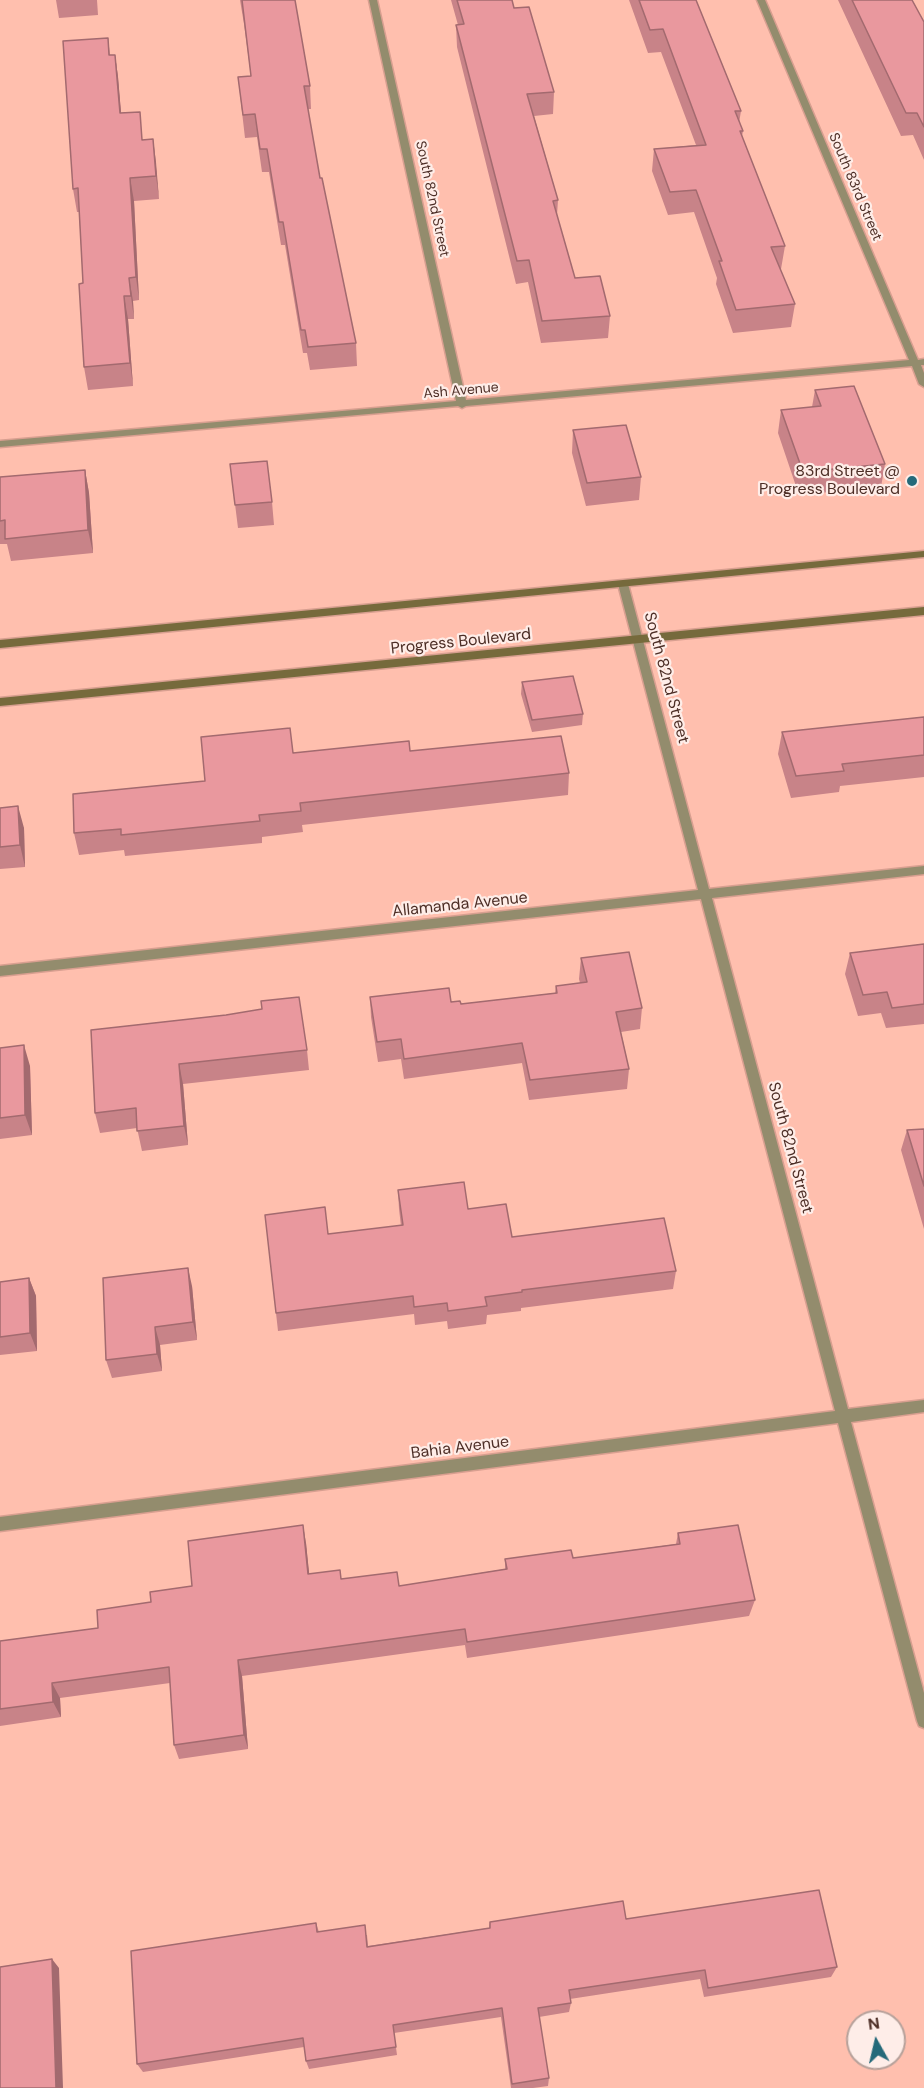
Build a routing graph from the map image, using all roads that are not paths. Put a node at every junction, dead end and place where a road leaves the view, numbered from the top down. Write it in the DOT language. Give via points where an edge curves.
graph roads {
  1 [pos="373,0"];
  2 [pos="761,0"];
  3 [pos="919,362"];
  4 [pos="924,384"];
  5 [pos="462,405"];
  6 [pos="0,444"];
  7 [pos="924,554"];
  8 [pos="623,584"];
  9 [pos="924,611"];
  10 [pos="639,640"];
  11 [pos="0,644"];
  12 [pos="0,702"];
  13 [pos="924,870"];
  14 [pos="706,894"];
  15 [pos="0,971"];
  16 [pos="924,1406"];
  17 [pos="844,1417"];
  18 [pos="0,1524"];
  19 [pos="924,1721"];
  1 -- 5 [label="street, South 82nd Street"];
  2 -- 3 [label="street, South 83rd Street"];
  3 -- 4 [label="street, South 83rd Street"];
  3 -- 5 [label="street, Ash Avenue"];
  5 -- 6 [label="street, Ash Avenue"];
  7 -- 8 [label="main road"];
  8 -- 10 [label="street, South 82nd Street"];
  8 -- 11 [label="main road"];
  9 -- 10 [label="main road, Progress Boulevard"];
  10 -- 12 [label="main road, Progress Boulevard"];
  10 -- 14 [label="street, South 82nd Street"];
  13 -- 14 [label="street, Allamanda Avenue"];
  14 -- 15 [label="street, Allamanda Avenue"];
  14 -- 17 [label="street, South 82nd Street"];
  16 -- 17 [label="street, Bahia Avenue"];
  17 -- 18 [label="street, Bahia Avenue"];
  17 -- 19 [label="street, South 82nd Street"];
}
